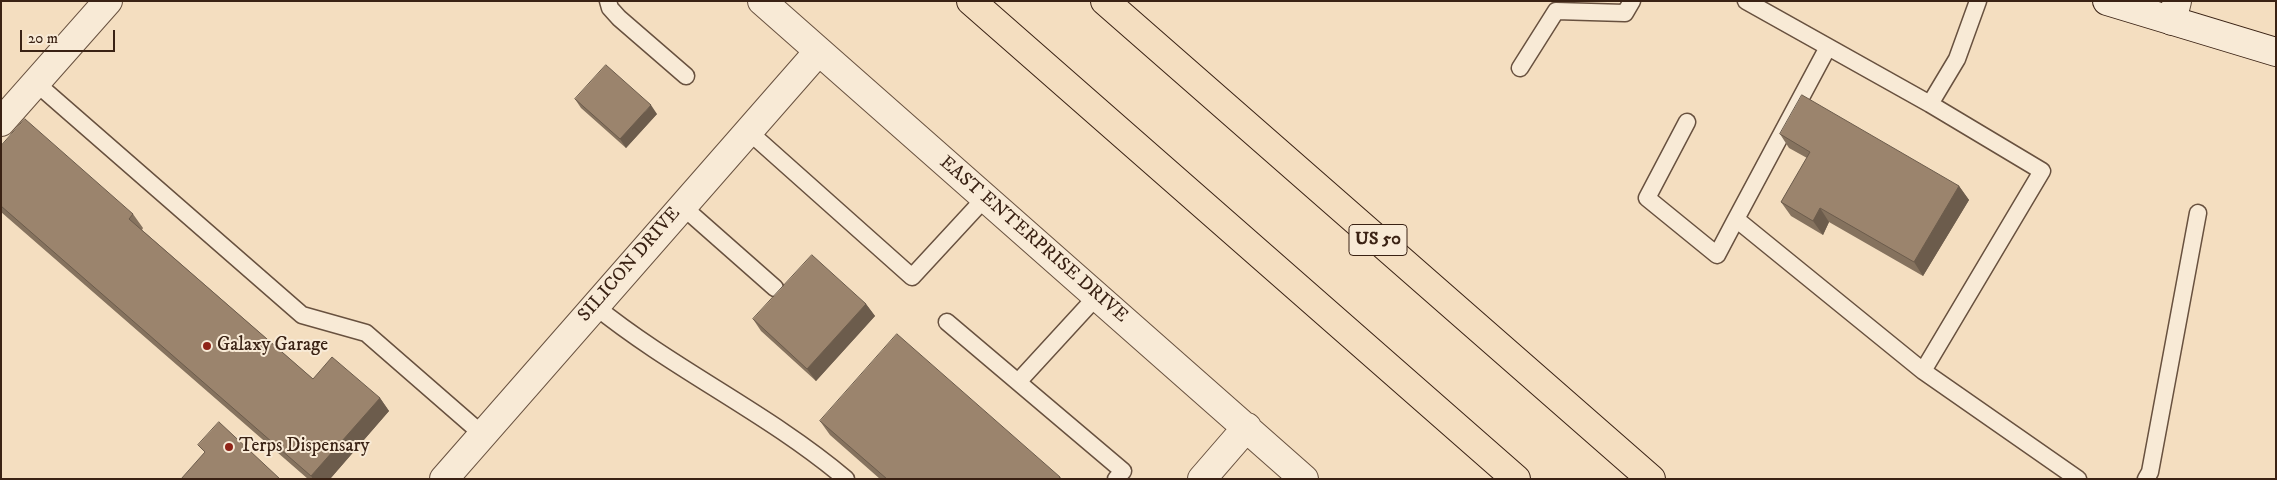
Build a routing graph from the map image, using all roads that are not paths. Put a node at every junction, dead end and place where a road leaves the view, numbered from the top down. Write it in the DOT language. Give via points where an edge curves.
graph roads {
  1 [pos="108,1"];
  2 [pos="608,1"];
  3 [pos="762,1"];
  4 [pos="971,1"];
  5 [pos="1105,1"];
  6 [pos="1632,1"];
  7 [pos="1746,1"];
  8 [pos="1978,1"];
  9 [pos="2106,1"];
  10 [pos="2175,11"];
  11 [pos="1828,47"];
  12 [pos="818,52"];
  13 [pos="2276,52"];
  14 [pos="1520,68"];
  15 [pos="686,76"];
  16 [pos="36,83"];
  17 [pos="1930,104"];
  18 [pos="1,122"];
  19 [pos="1687,122"];
  20 [pos="748,130"];
  21 [pos="985,198"];
  22 [pos="682,206"];
  23 [pos="2198,213"];
  24 [pos="1736,219"];
  25 [pos="775,288"];
  26 [pos="1097,296"];
  27 [pos="595,306"];
  28 [pos="947,322"];
  29 [pos="1923,371"];
  30 [pos="1018,382"];
  31 [pos="1247,427"];
  32 [pos="482,434"];
  33 [pos="454,475"];
  34 [pos="846,479"];
  35 [pos="1116,479"];
  36 [pos="1202,479"];
  37 [pos="1304,479"];
  38 [pos="1516,479"];
  39 [pos="1651,479"];
  40 [pos="2078,479"];
  41 [pos="2146,479"];
  1 -- 16 [label="street"];
  2 -- 15 [label="lane" via="619,18"];
  3 -- 12 [label="street, EAST ENTERPRISE DRIVE"];
  4 -- 38 [label="highway"];
  5 -- 39 [label="highway, US 50"];
  6 -- 14 [label="lane" via="1625,13 1556,11"];
  7 -- 11 [label="lane"];
  8 -- 17 [label="lane" via="1957,59"];
  9 -- 10 [label="street"];
  10 -- 13 [label="street"];
  11 -- 17 [label="lane"];
  11 -- 24 [label="lane"];
  12 -- 20 [label="street, SILICON DRIVE"];
  12 -- 21 [label="street, EAST ENTERPRISE DRIVE"];
  16 -- 18 [label="street"];
  16 -- 32 [label="lane" via="302,315 366,332"];
  17 -- 29 [label="lane" via="2042,170"];
  19 -- 24 [label="lane" via="1647,198 1717,255"];
  20 -- 21 [label="lane" via="912,277"];
  20 -- 22 [label="street, SILICON DRIVE"];
  21 -- 26 [label="street, EAST ENTERPRISE DRIVE"];
  22 -- 25 [label="lane"];
  22 -- 27 [label="street, SILICON DRIVE"];
  23 -- 41 [label="lane" via="2150,472"];
  24 -- 29 [label="lane"];
  26 -- 30 [label="lane"];
  26 -- 31 [label="street, EAST ENTERPRISE DRIVE"];
  27 -- 32 [label="street, SILICON DRIVE"];
  27 -- 34 [label="lane" via="628,333 816,453"];
  28 -- 30 [label="lane"];
  29 -- 40 [label="lane"];
  30 -- 35 [label="lane" via="1123,471"];
  31 -- 36 [label="street"];
  31 -- 37 [label="street, EAST ENTERPRISE DRIVE"];
  32 -- 33 [label="street, SILICON DRIVE"];
}
